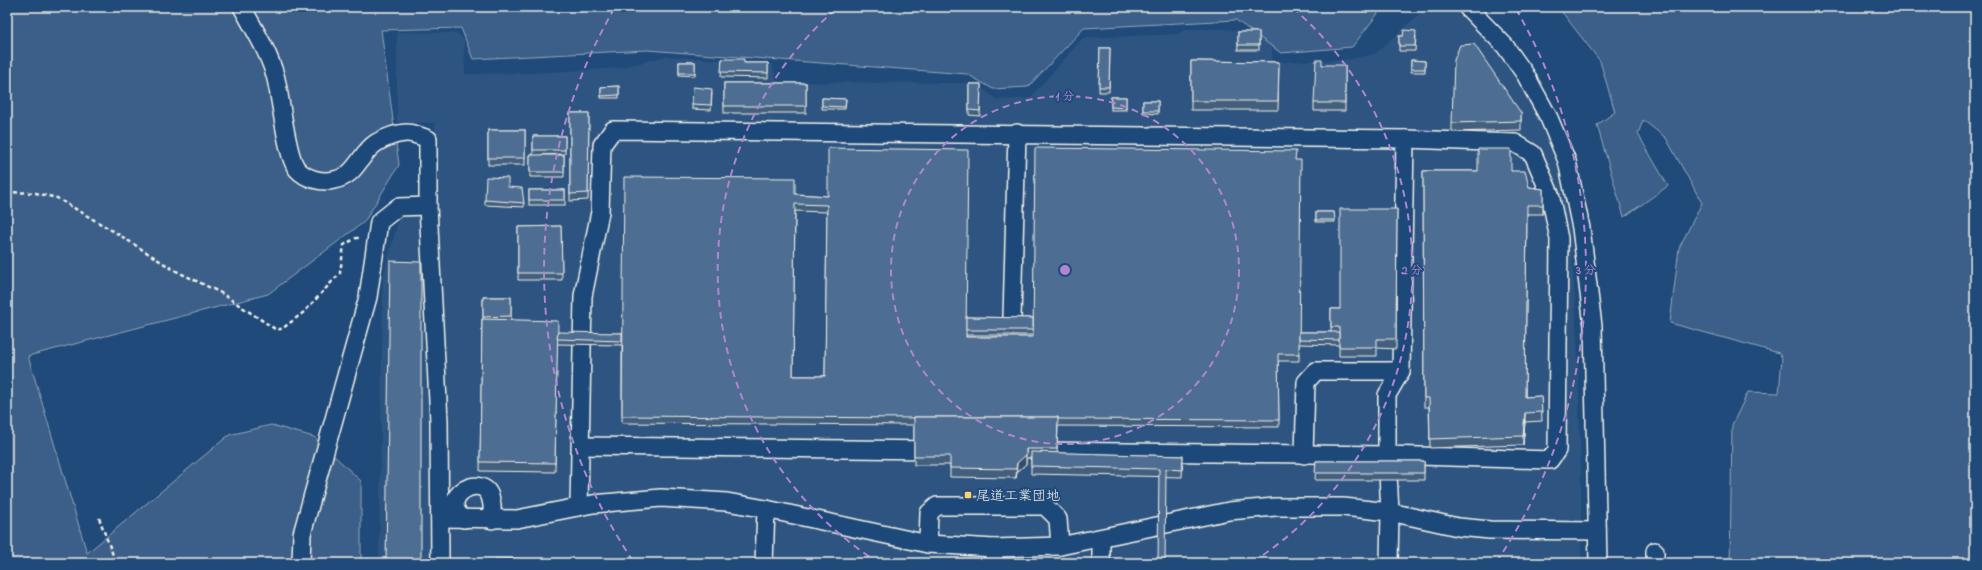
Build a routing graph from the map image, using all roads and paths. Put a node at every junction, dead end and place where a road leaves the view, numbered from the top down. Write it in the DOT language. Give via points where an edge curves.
graph roads {
  1 [pos="242,7"];
  2 [pos="1467,7"];
  3 [pos="1017,134"];
  4 [pos="1405,139"];
  5 [pos="7,192"];
  6 [pos="428,206"];
  7 [pos="362,238"];
  8 [pos="1012,318"];
  9 [pos="1401,371"];
  10 [pos="580,446"];
  11 [pos="954,450"];
  12 [pos="1018,451"];
  13 [pos="1304,455"];
  14 [pos="1387,455"];
  15 [pos="579,507"];
  16 [pos="766,509"];
  17 [pos="1390,512"];
  18 [pos="99,518"];
  19 [pos="440,518"];
  20 [pos="464,519"];
  21 [pos="492,520"];
  22 [pos="1597,531"];
  23 [pos="1101,538"];
  24 [pos="928,544"];
  25 [pos="1060,546"];
  26 [pos="994,556"];
  27 [pos="116,563"];
  28 [pos="301,563"];
  29 [pos="440,563"];
  30 [pos="764,563"];
  31 [pos="1101,563"];
  32 [pos="1389,563"];
  33 [pos="1598,563"];
  1 -- 6 [label="street" via="261,40 275,75 290,154 297,170 324,182 340,179 352,171 375,144 391,136 408,133 428,139"];
  2 -- 22 [label="street" via="1505,46 1525,74 1549,118 1567,161 1581,228 1592,326"];
  3 -- 4 [label="street"];
  3 -- 8 [label="street"];
  3 -- 10 [label="street" via="612,130 602,145 600,212 583,296"];
  4 -- 9 [label="street"];
  4 -- 14 [label="street" via="1515,143 1533,154 1550,194 1559,239 1557,450 1550,460"];
  5 -- 7 [label="path" via="36,193 57,198 174,270 221,293 275,329 282,329 304,312 340,273 344,245 356,238"];
  6 -- 19 [label="street" via="439,422"];
  6 -- 28 [label="street" via="398,207 380,222 368,297 302,534"];
  9 -- 13 [label="street" via="1316,371 1306,382"];
  9 -- 14 [label="street" via="1387,395"];
  10 -- 11 [label="street"];
  10 -- 15 [label="street"];
  12 -- 13 [label="street"];
  13 -- 14 [label="street"];
  14 -- 17 [label="street"];
  15 -- 16 [label="street" via="661,498 727,502"];
  15 -- 21 [label="street" via="517,519"];
  16 -- 24 [label="street"];
  16 -- 30 [label="street"];
  17 -- 22 [label="street" via="1464,528"];
  17 -- 23 [label="street" via="1343,507 1275,507 1229,511"];
  17 -- 32 [label="street"];
  18 -- 27 [label="path"];
  19 -- 20 [label="street"];
  19 -- 29 [label="street"];
  20 -- 21 [label="street"];
  20 -- 21 [label="street" via="456,510 456,501 461,491 472,486 483,489 490,496"];
  22 -- 33 [label="street"];
  23 -- 25 [label="street"];
  23 -- 31 [label="street"];
  24 -- 25 [label="street" via="929,513 937,506 1045,506 1058,519"];
  24 -- 26 [label="street"];
  25 -- 26 [label="street"];
}
